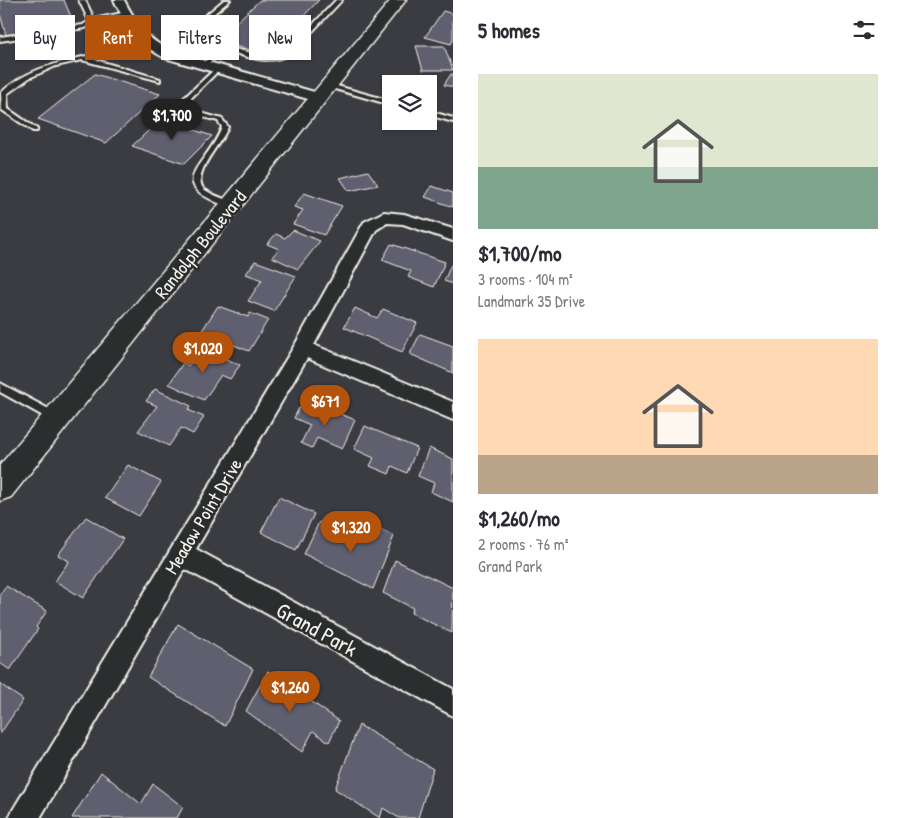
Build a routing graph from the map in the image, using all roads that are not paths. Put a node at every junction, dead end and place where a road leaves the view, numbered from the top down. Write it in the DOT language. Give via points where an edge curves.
graph roads {
  1 [pos="82,0"];
  2 [pos="119,0"];
  3 [pos="226,0"];
  4 [pos="339,0"];
  5 [pos="398,0"];
  6 [pos="127,14"];
  7 [pos="89,15"];
  8 [pos="122,15"];
  9 [pos="208,15"];
  10 [pos="85,26"];
  11 [pos="0,39"];
  12 [pos="85,57"];
  13 [pos="82,58"];
  14 [pos="188,60"];
  15 [pos="202,64"];
  16 [pos="217,69"];
  17 [pos="158,80"];
  18 [pos="325,92"];
  19 [pos="382,102"];
  20 [pos="437,115"];
  21 [pos="453,120"];
  22 [pos="35,130"];
  23 [pos="232,205"];
  24 [pos="453,235"];
  25 [pos="303,348"];
  26 [pos="0,386"];
  27 [pos="453,411"];
  28 [pos="56,419"];
  29 [pos="0,487"];
  30 [pos="181,554"];
  31 [pos="453,704"];
  32 [pos="24,818"];
  1 -- 7 [label="lane"];
  2 -- 6 [label="street"];
  3 -- 9 [label="lane"];
  4 -- 15 [label="lane" via="283,57 270,60 230,50"];
  5 -- 18 [label="main road, Randolph Boulevard"];
  6 -- 8 [label="lane"];
  10 -- 11 [label="lane"];
  12 -- 13 [label="lane"];
  13 -- 17 [label="lane"];
  13 -- 22 [label="lane" via="54,65 4,93 5,110"];
  14 -- 15 [label="street"];
  15 -- 16 [label="street"];
  16 -- 18 [label="street"];
  16 -- 23 [label="lane" via="186,99 184,106 187,111 220,120 225,127 224,135 199,166 196,180 200,189"];
  18 -- 19 [label="lane"];
  18 -- 23 [label="main road, Randolph Boulevard"];
  20 -- 21 [label="lane"];
  23 -- 28 [label="main road, Randolph Boulevard"];
  24 -- 25 [label="street, Meadow Point Drive" via="404,219 384,217 370,226"];
  25 -- 27 [label="street"];
  25 -- 30 [label="street, Meadow Point Drive"];
  26 -- 28 [label="lane"];
  28 -- 29 [label="main road, Randolph Boulevard"];
  30 -- 31 [label="street, Grand Park"];
  30 -- 32 [label="street, Meadow Point Drive"];
}
